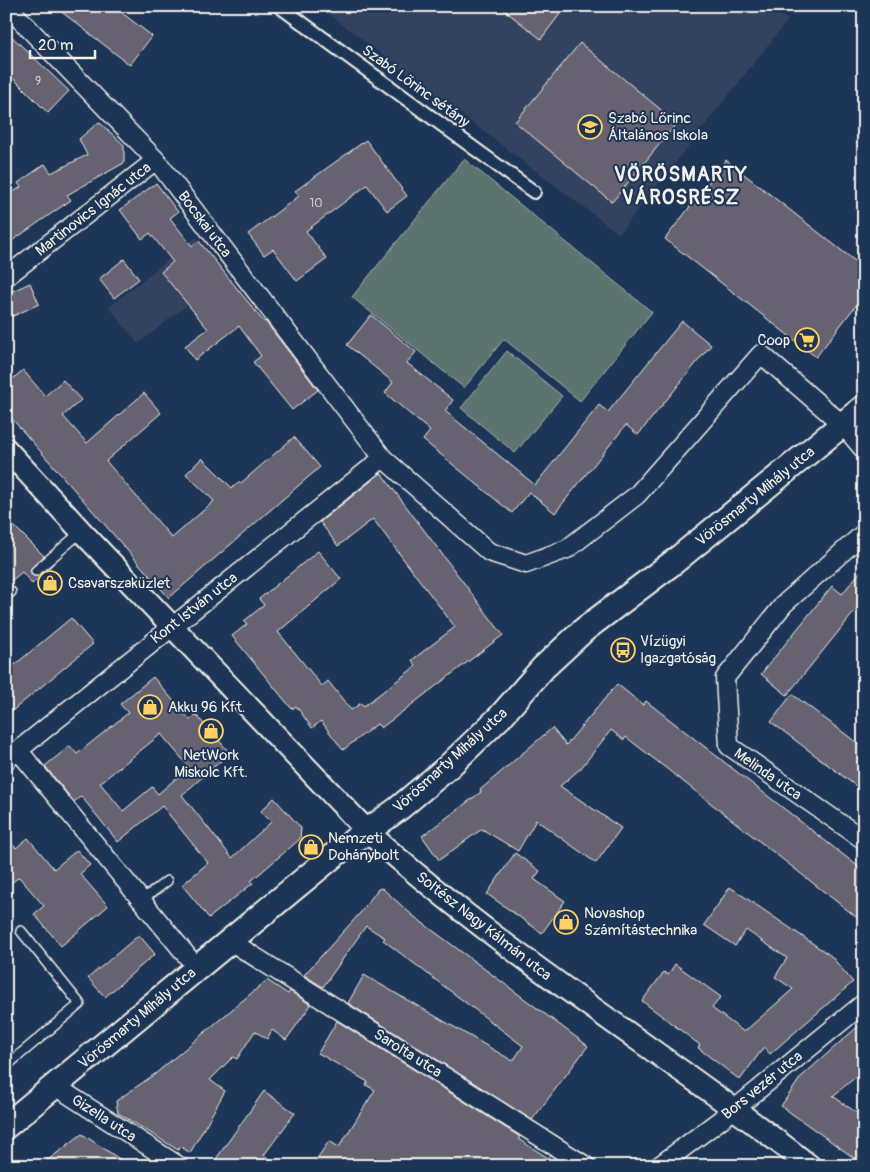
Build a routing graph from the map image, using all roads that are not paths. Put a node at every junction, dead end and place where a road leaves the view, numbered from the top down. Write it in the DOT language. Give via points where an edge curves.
graph roads {
  1 [pos="7,6"];
  2 [pos="279,6"];
  3 [pos="156,160"];
  4 [pos="534,192"];
  5 [pos="6,276"];
  6 [pos="864,407"];
  7 [pos="843,425"];
  8 [pos="864,450"];
  9 [pos="384,458"];
  10 [pos="10,462"];
  11 [pos="82,532"];
  12 [pos="864,534"];
  13 [pos="36,571"];
  14 [pos="172,625"];
  15 [pos="12,755"];
  16 [pos="368,832"];
  17 [pos="864,840"];
  18 [pos="167,881"];
  19 [pos="142,900"];
  20 [pos="21,931"];
  21 [pos="230,940"];
  22 [pos="197,968"];
  23 [pos="864,1003"];
  24 [pos="6,1066"];
  25 [pos="55,1086"];
  26 [pos="736,1108"];
  27 [pos="6,1126"];
  28 [pos="179,1166"];
  29 [pos="586,1166"];
  30 [pos="659,1166"];
  31 [pos="810,1166"];
  1 -- 3 [label="street, Bocskai utca"];
  2 -- 4 [label="street, Szabó Lőrinc sétány"];
  3 -- 5 [label="street, Martinovics Ignác utca"];
  3 -- 9 [label="street, Bocskai utca"];
  6 -- 7 [label="main road, Vörösmarty Mihály utca"];
  7 -- 8 [label="street"];
  7 -- 9 [label="street, Bocskai utca" via="761,354 637,495 567,549 526,564 489,552"];
  7 -- 16 [label="main road, Vörösmarty Mihály utca" via="683,555 585,629 447,768"];
  9 -- 14 [label="street, Kont István utca"];
  10 -- 11 [label="street, Soltész Nagy Kálmán utca"];
  11 -- 13 [label="lane"];
  11 -- 14 [label="street, Soltész Nagy Kálmán utca"];
  12 -- 17 [label="street, Melinda utca" via="784,604 725,678 728,746"];
  14 -- 15 [label="street, Kont István utca"];
  14 -- 16 [label="street, Soltész Nagy Kálmán utca"];
  15 -- 19 [label="street"];
  16 -- 21 [label="main road, Vörösmarty Mihály utca" via="334,855"];
  16 -- 26 [label="street, Soltész Nagy Kálmán utca" via="520,957"];
  18 -- 19 [label="lane"];
  19 -- 22 [label="street"];
  20 -- 24 [label="lane" via="80,1004"];
  21 -- 22 [label="main road, Vörösmarty Mihály utca"];
  21 -- 29 [label="street, Sarolta utca"];
  22 -- 25 [label="main road, Vörösmarty Mihály utca"];
  23 -- 26 [label="street, Bors vezér utca"];
  25 -- 27 [label="main road, Vörösmarty Mihály utca"];
  25 -- 28 [label="street, Gizella utca"];
  26 -- 30 [label="street, Bors vezér utca"];
  26 -- 31 [label="street, Soltész Nagy Kálmán utca"];
}
